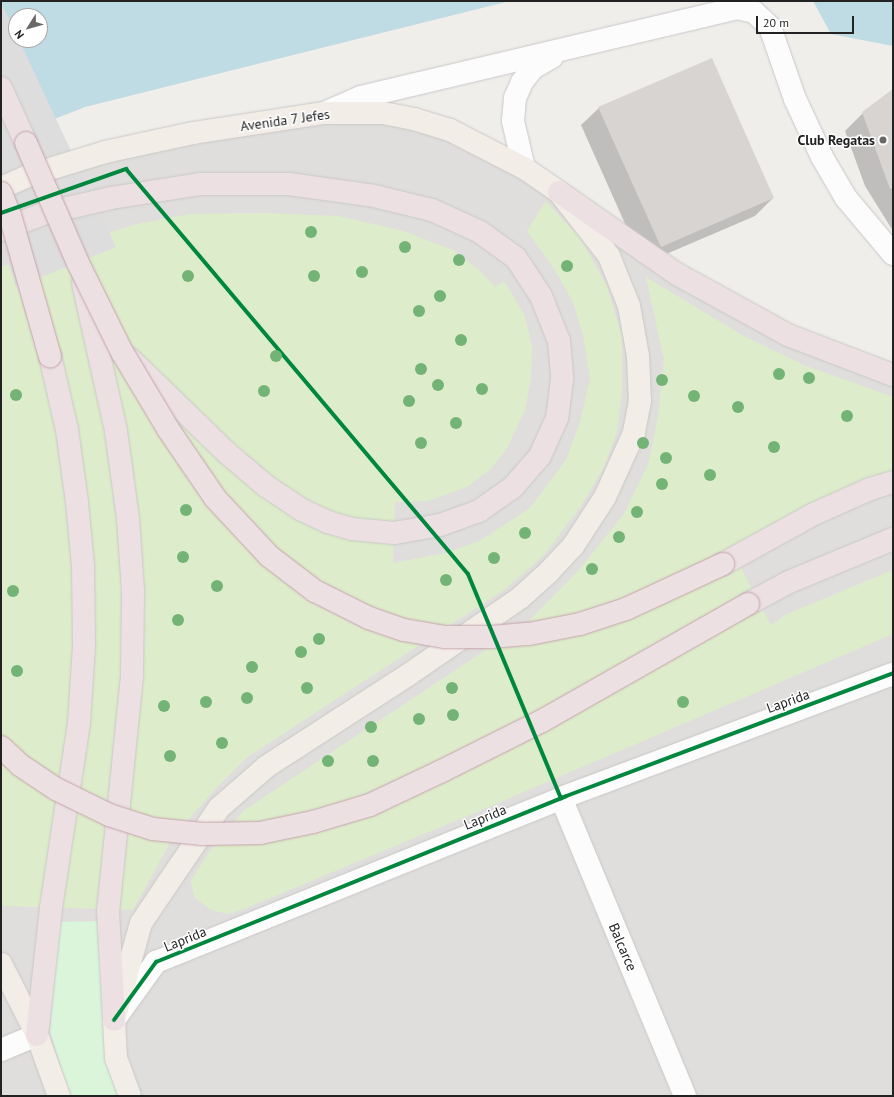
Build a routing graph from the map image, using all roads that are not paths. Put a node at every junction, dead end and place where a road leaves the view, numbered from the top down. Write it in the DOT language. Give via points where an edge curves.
graph roads {
  1 [pos="564,50"];
  2 [pos="1,88"];
  3 [pos="324,112"];
  4 [pos="524,168"];
  5 [pos="1,188"];
  6 [pos="559,192"];
  7 [pos="1,194"];
  8 [pos="1,230"];
  9 [pos="893,254"];
  10 [pos="78,263"];
  11 [pos="122,352"];
  12 [pos="893,375"];
  13 [pos="893,482"];
  14 [pos="893,539"];
  15 [pos="893,674"];
  16 [pos="1,747"];
  17 [pos="561,798"];
  18 [pos="1,964"];
  19 [pos="114,1020"];
  20 [pos="37,1035"];
  21 [pos="1,1050"];
  22 [pos="59,1096"];
  23 [pos="130,1096"];
  24 [pos="685,1096"];
  1 -- 3 [label="street" via="361,97"];
  1 -- 4 [label="street" via="533,68 522,82 515,98 513,121"];
  1 -- 9 [label="street" via="737,8 754,12 770,27 795,99 822,157 846,198"];
  2 -- 10 [label="highway, bridge"];
  3 -- 4 [label="main road, Avenida 7 Jefes" via="383,113 414,119 450,130"];
  3 -- 5 [label="main road, Avenida 7 Jefes" via="193,133 105,152 30,175"];
  4 -- 6 [label="main road, Avenida 7 Jefes"];
  6 -- 12 [label="highway" via="629,243 710,292 788,334"];
  6 -- 19 [label="main road, Avenida 7 Jefes" via="609,256 629,306 638,356 640,401 634,433 605,497 573,546 520,598 408,676 266,767 219,808 141,922"];
  7 -- 20 [label="highway, bridge" via="10,215 32,290 67,430 83,566 84,645 79,723 51,908"];
  8 -- 11 [label="highway, bridge" via="46,213 132,194 200,184 289,184 374,196 432,210 480,232 516,258 541,296 559,341 562,379 557,418 540,456 513,487 479,511 440,525 394,533 352,529 328,522 296,506 266,486 226,452"];
  10 -- 11 [label="highway, bridge"];
  10 -- 19 [label="highway, bridge" via="116,431 128,519 133,591 131,692 108,911"];
  11 -- 13 [label="highway, bridge" via="168,429 215,498 263,550 315,591 369,618 404,630 445,637 529,634 580,624 626,609 723,564 814,514 870,489"];
  14 -- 16 [label="highway, bridge" via="788,582 542,721 434,775 370,805 313,822 260,833 203,834 154,829 108,815 56,789 20,765"];
  15 -- 17 [label="street, Laprida"];
  17 -- 19 [label="street, Laprida" via="156,962"];
  17 -- 24 [label="street, Balcarce"];
  18 -- 20 [label="main road"];
  19 -- 23 [label="main road, Avenida 7 Jefes" via="116,1058"];
  20 -- 21 [label="street"];
  20 -- 22 [label="main road"];
}
